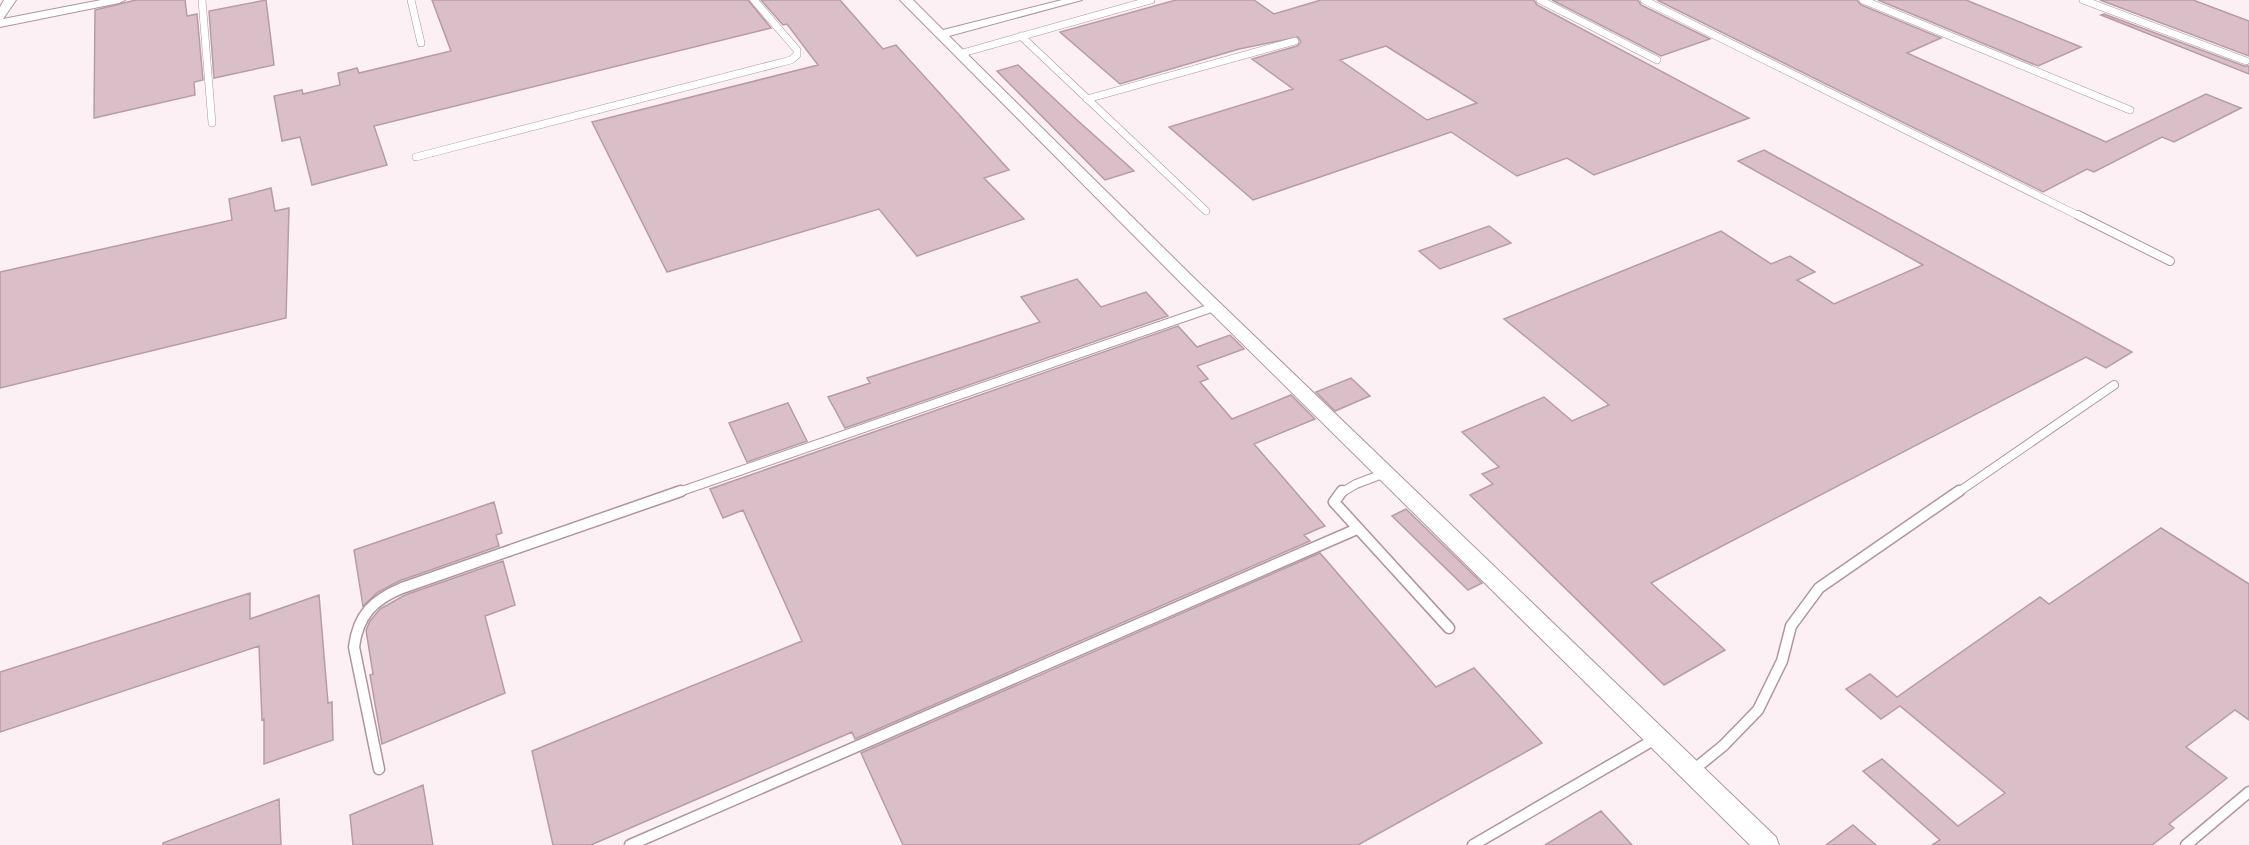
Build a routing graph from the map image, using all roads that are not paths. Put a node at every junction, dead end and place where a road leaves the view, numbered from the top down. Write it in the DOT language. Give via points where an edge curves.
graph roads {
  1 [pos="10,0"];
  2 [pos="119,0"];
  3 [pos="202,0"];
  4 [pos="411,0"];
  5 [pos="754,0"];
  6 [pos="906,0"];
  7 [pos="1076,0"];
  8 [pos="1151,0"];
  9 [pos="1540,0"];
  10 [pos="1644,0"];
  11 [pos="1863,0"];
  12 [pos="2083,0"];
  13 [pos="0,16"];
  14 [pos="0,22"];
  15 [pos="940,35"];
  16 [pos="1021,36"];
  17 [pos="1294,41"];
  18 [pos="421,43"];
  19 [pos="959,54"];
  20 [pos="1657,60"];
  21 [pos="2246,61"];
  22 [pos="1087,99"];
  23 [pos="2130,110"];
  24 [pos="212,123"];
  25 [pos="416,157"];
  26 [pos="1206,211"];
  27 [pos="2170,261"];
  28 [pos="1215,307"];
  29 [pos="2115,385"];
  30 [pos="1385,473"];
  31 [pos="1357,529"];
  32 [pos="1449,628"];
  33 [pos="1657,738"];
  34 [pos="379,769"];
  35 [pos="1692,771"];
  36 [pos="2249,792"];
  37 [pos="630,845"];
  38 [pos="1473,845"];
  39 [pos="1767,845"];
  40 [pos="2186,845"];
  1 -- 13 [label="street"];
  2 -- 14 [label="street"];
  3 -- 24 [label="lane"];
  4 -- 18 [label="lane"];
  5 -- 25 [label="lane" via="797,50 791,60"];
  6 -- 15 [label="street"];
  7 -- 15 [label="street"];
  8 -- 16 [label="lane"];
  9 -- 20 [label="lane"];
  10 -- 27 [label="lane"];
  11 -- 23 [label="lane"];
  12 -- 21 [label="lane"];
  15 -- 19 [label="street"];
  16 -- 19 [label="lane"];
  16 -- 22 [label="lane"];
  17 -- 22 [label="lane"];
  19 -- 28 [label="street"];
  22 -- 26 [label="lane"];
  28 -- 30 [label="street"];
  28 -- 34 [label="lane" via="430,578 374,602 355,628 354,647"];
  29 -- 35 [label="lane" via="1819,588 1791,626 1782,661 1758,710"];
  30 -- 31 [label="lane" via="1337,495 1334,502"];
  30 -- 33 [label="street"];
  31 -- 32 [label="lane"];
  31 -- 37 [label="lane"];
  33 -- 35 [label="street"];
  33 -- 38 [label="lane"];
  35 -- 39 [label="street"];
  36 -- 40 [label="lane"];
}
